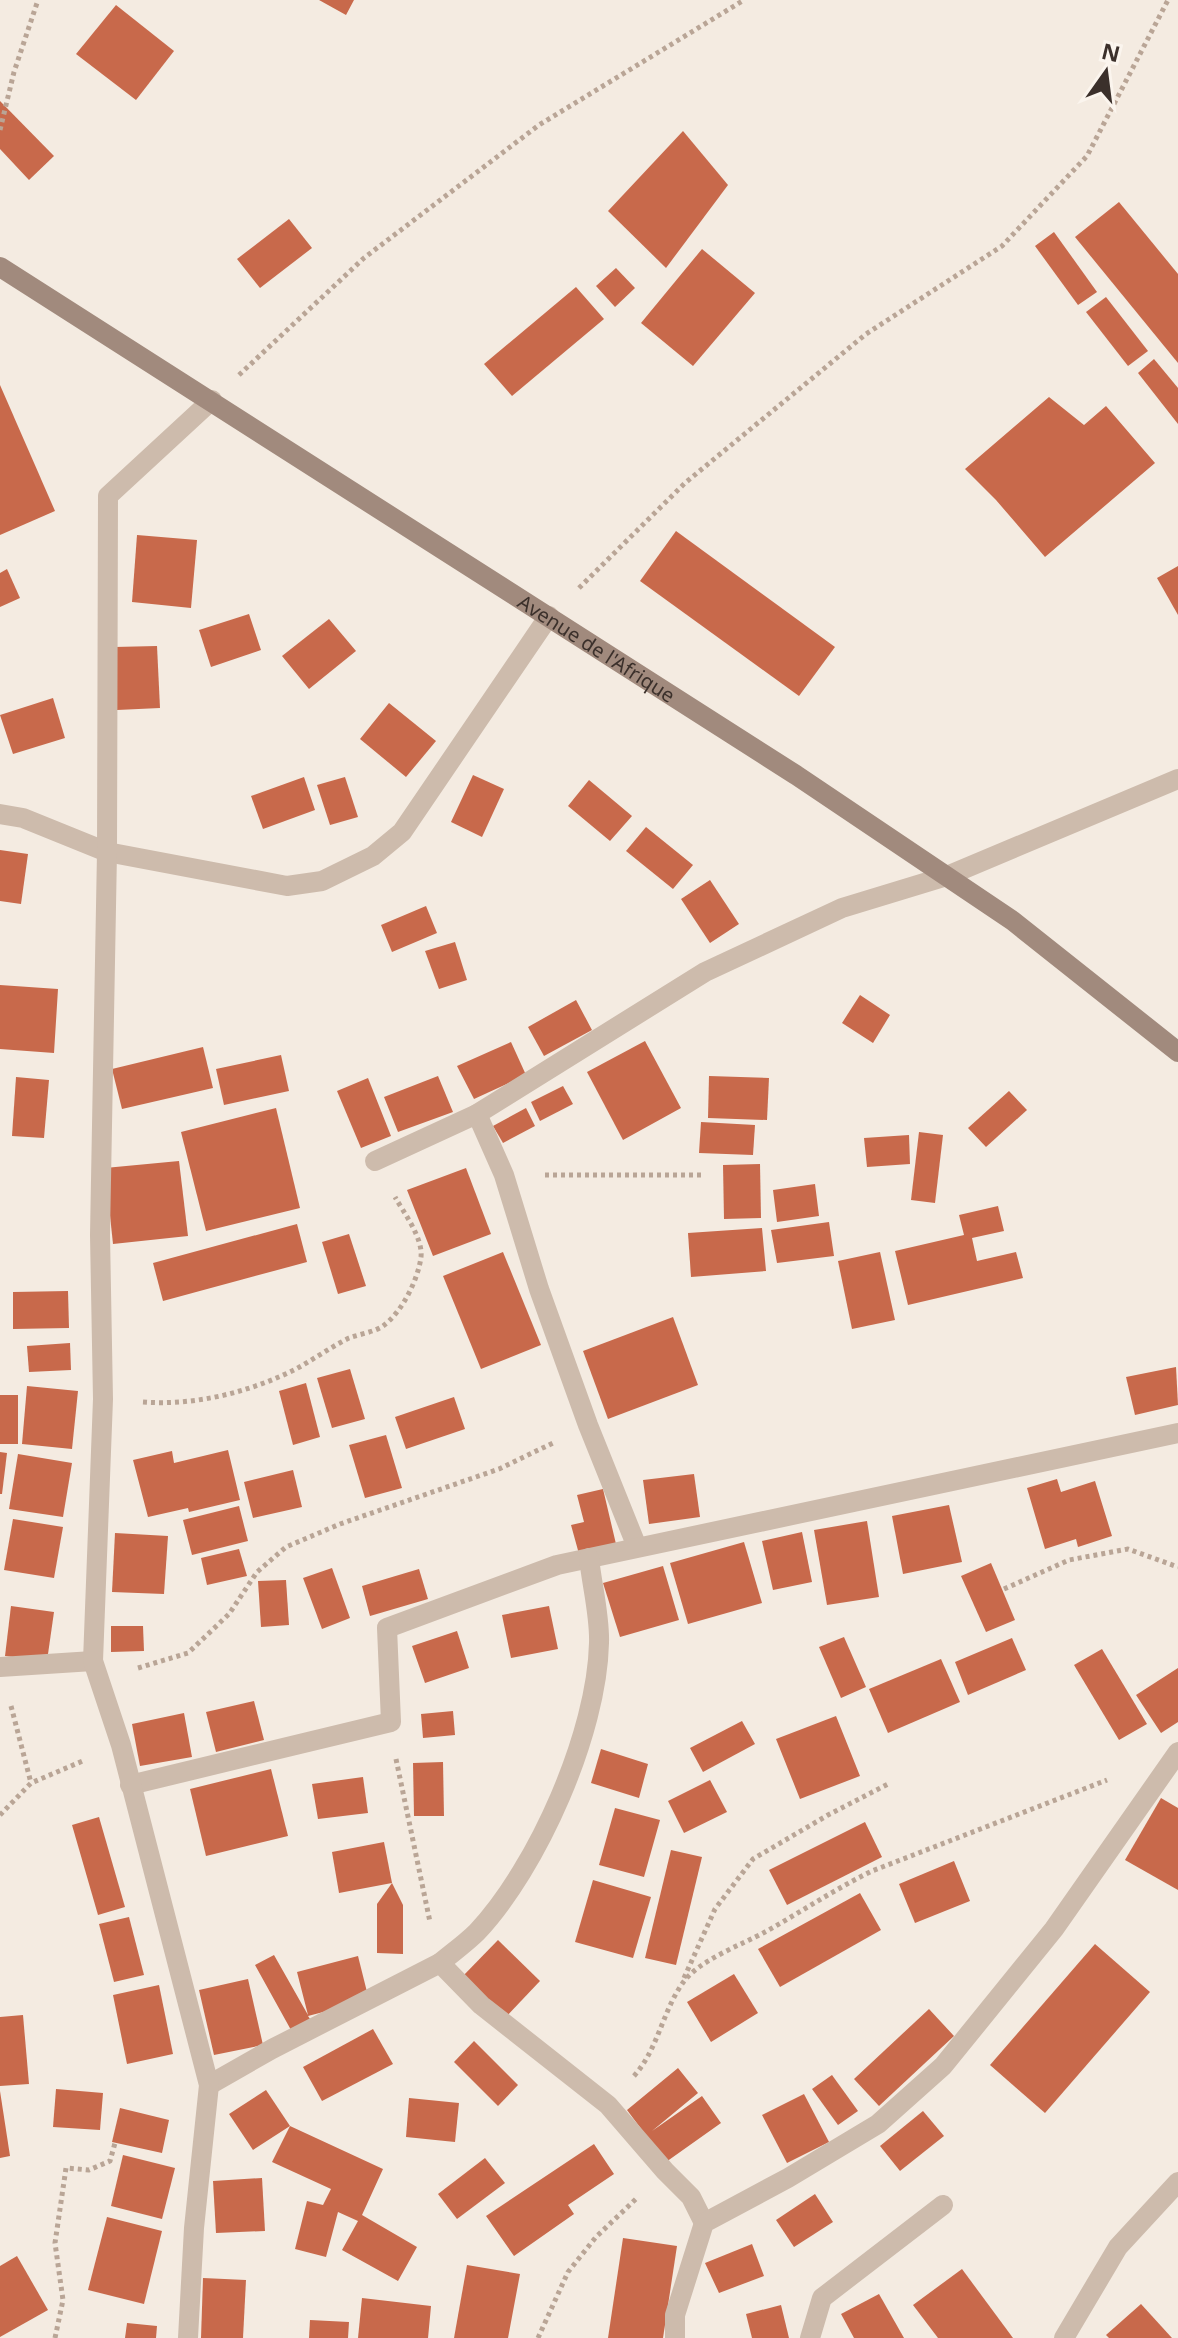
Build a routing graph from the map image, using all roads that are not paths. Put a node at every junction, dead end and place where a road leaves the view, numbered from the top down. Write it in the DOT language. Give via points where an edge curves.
graph roads {
  1 [pos="0,267"];
  2 [pos="212,400"];
  3 [pos="549,616"];
  4 [pos="1178,779"];
  5 [pos="0,814"];
  6 [pos="107,852"];
  7 [pos="947,876"];
  8 [pos="1178,1052"];
  9 [pos="477,1114"];
  10 [pos="375,1161"];
  11 [pos="1178,1433"];
  12 [pos="637,1547"];
  13 [pos="589,1558"];
  14 [pos="0,1666"];
  15 [pos="96,1671"];
  16 [pos="1176,1753"];
  17 [pos="130,1785"];
  18 [pos="440,1963"];
  19 [pos="209,2085"];
  20 [pos="1178,2182"];
  21 [pos="943,2205"];
  22 [pos="704,2223"];
  23 [pos="188,2338"];
  24 [pos="675,2338"];
  25 [pos="810,2338"];
  26 [pos="1064,2338"];
  1 -- 2 [label="main road, Avenue de l'Afrique"];
  2 -- 3 [label="main road, Avenue de l'Afrique"];
  2 -- 6 [label="street" via="108,496"];
  3 -- 6 [label="street" via="402,832 373,856 322,881 287,886"];
  3 -- 7 [label="main road, Avenue de l'Afrique"];
  4 -- 7 [label="street"];
  5 -- 6 [label="street"];
  6 -- 15 [label="street"];
  7 -- 8 [label="main road, Avenue de l'Afrique" via="1013,921"];
  7 -- 9 [label="street" via="842,908 705,972"];
  9 -- 10 [label="street"];
  9 -- 12 [label="street" via="504,1175 539,1289"];
  11 -- 12 [label="street"];
  12 -- 13 [label="street"];
  13 -- 17 [label="street" via="387,1628 391,1722"];
  13 -- 18 [label="street" via="599,1642 590,1710 562,1793 519,1878 477,1932"];
  14 -- 15 [label="street"];
  15 -- 17 [label="street"];
  16 -- 22 [label="street" via="1054,1929 943,2066 878,2124"];
  17 -- 19 [label="street"];
  18 -- 19 [label="street"];
  18 -- 22 [label="street" via="481,2005 608,2105 691,2197"];
  19 -- 23 [label="street"];
  20 -- 26 [label="street" via="1118,2247"];
  21 -- 25 [label="street" via="822,2298"];
  22 -- 24 [label="street" via="675,2315"];
}
